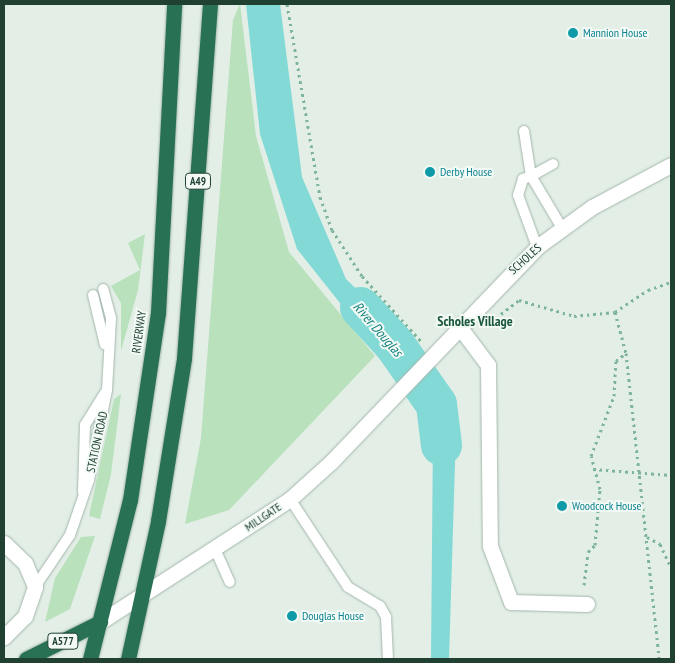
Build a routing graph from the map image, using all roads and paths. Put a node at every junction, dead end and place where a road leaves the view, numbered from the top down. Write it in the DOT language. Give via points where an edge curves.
graph roads {
  1 [pos="174,4"];
  2 [pos="210,4"];
  3 [pos="287,4"];
  4 [pos="524,131"];
  5 [pos="553,164"];
  6 [pos="671,165"];
  7 [pos="531,176"];
  8 [pos="562,228"];
  9 [pos="537,247"];
  10 [pos="671,282"];
  11 [pos="103,289"];
  12 [pos="93,294"];
  13 [pos="615,312"];
  14 [pos="498,317"];
  15 [pos="458,325"];
  16 [pos="626,352"];
  17 [pos="428,357"];
  18 [pos="107,363"];
  19 [pos="403,384"];
  20 [pos="108,390"];
  21 [pos="593,469"];
  22 [pos="639,475"];
  23 [pos="671,475"];
  24 [pos="83,492"];
  25 [pos="290,499"];
  26 [pos="646,537"];
  27 [pos="4,543"];
  28 [pos="215,549"];
  29 [pos="671,568"];
  30 [pos="230,582"];
  31 [pos="34,587"];
  32 [pos="143,597"];
  33 [pos="584,604"];
  34 [pos="100,622"];
  35 [pos="4,638"];
  36 [pos="26,659"];
  37 [pos="90,659"];
  38 [pos="128,659"];
  39 [pos="388,659"];
  40 [pos="659,659"];
  1 -- 34 [label="highway, RIVERWAY / A49" via="158,313 130,500"];
  2 -- 32 [label="highway, A49" via="190,307"];
  3 -- 17 [label="path" via="320,197 332,230 362,276"];
  4 -- 7 [label="lane"];
  5 -- 7 [label="lane"];
  6 -- 8 [label="main road, SCHOLES" via="632,183"];
  7 -- 8 [label="lane"];
  7 -- 9 [label="lane" via="523,179 518,195"];
  8 -- 9 [label="main road, SCHOLES"];
  9 -- 15 [label="main road, SCHOLES"];
  10 -- 13 [label="path" via="648,290"];
  11 -- 18 [label="lane, STATION ROAD" via="111,318"];
  12 -- 18 [label="lane, STATION ROAD"];
  13 -- 14 [label="path" via="574,316 519,300"];
  13 -- 16 [label="path"];
  15 -- 17 [label="main road, SCHOLES"];
  15 -- 33 [label="main road" via="488,365 490,546 511,602"];
  16 -- 21 [label="path" via="616,361 614,396 591,456"];
  16 -- 22 [label="path"];
  17 -- 19 [label="main road, SCHOLES"];
  18 -- 20 [label="lane, STATION ROAD"];
  19 -- 25 [label="main road, MILLGATE"];
  20 -- 24 [label="lane, STATION ROAD"];
  20 -- 24 [label="lane, STATION ROAD" via="85,425"];
  21 -- 22 [label="path"];
  21 -- 33 [label="path" via="600,489 598,522 595,545 588,552"];
  22 -- 23 [label="path"];
  22 -- 26 [label="path"];
  24 -- 31 [label="lane, STATION ROAD" via="70,535"];
  25 -- 28 [label="main road, MILLGATE"];
  25 -- 39 [label="lane" via="348,587 380,606 386,617"];
  26 -- 29 [label="path" via="660,544"];
  26 -- 40 [label="path"];
  27 -- 31 [label="main road" via="30,569"];
  28 -- 30 [label="lane"];
  28 -- 32 [label="main road, MILLGATE"];
  31 -- 35 [label="main road" via="25,616"];
  32 -- 34 [label="main road, MILLGATE"];
  32 -- 38 [label="highway, A49"];
  34 -- 36 [label="highway, A577"];
  34 -- 37 [label="highway, RIVERWAY / A49"];
}
